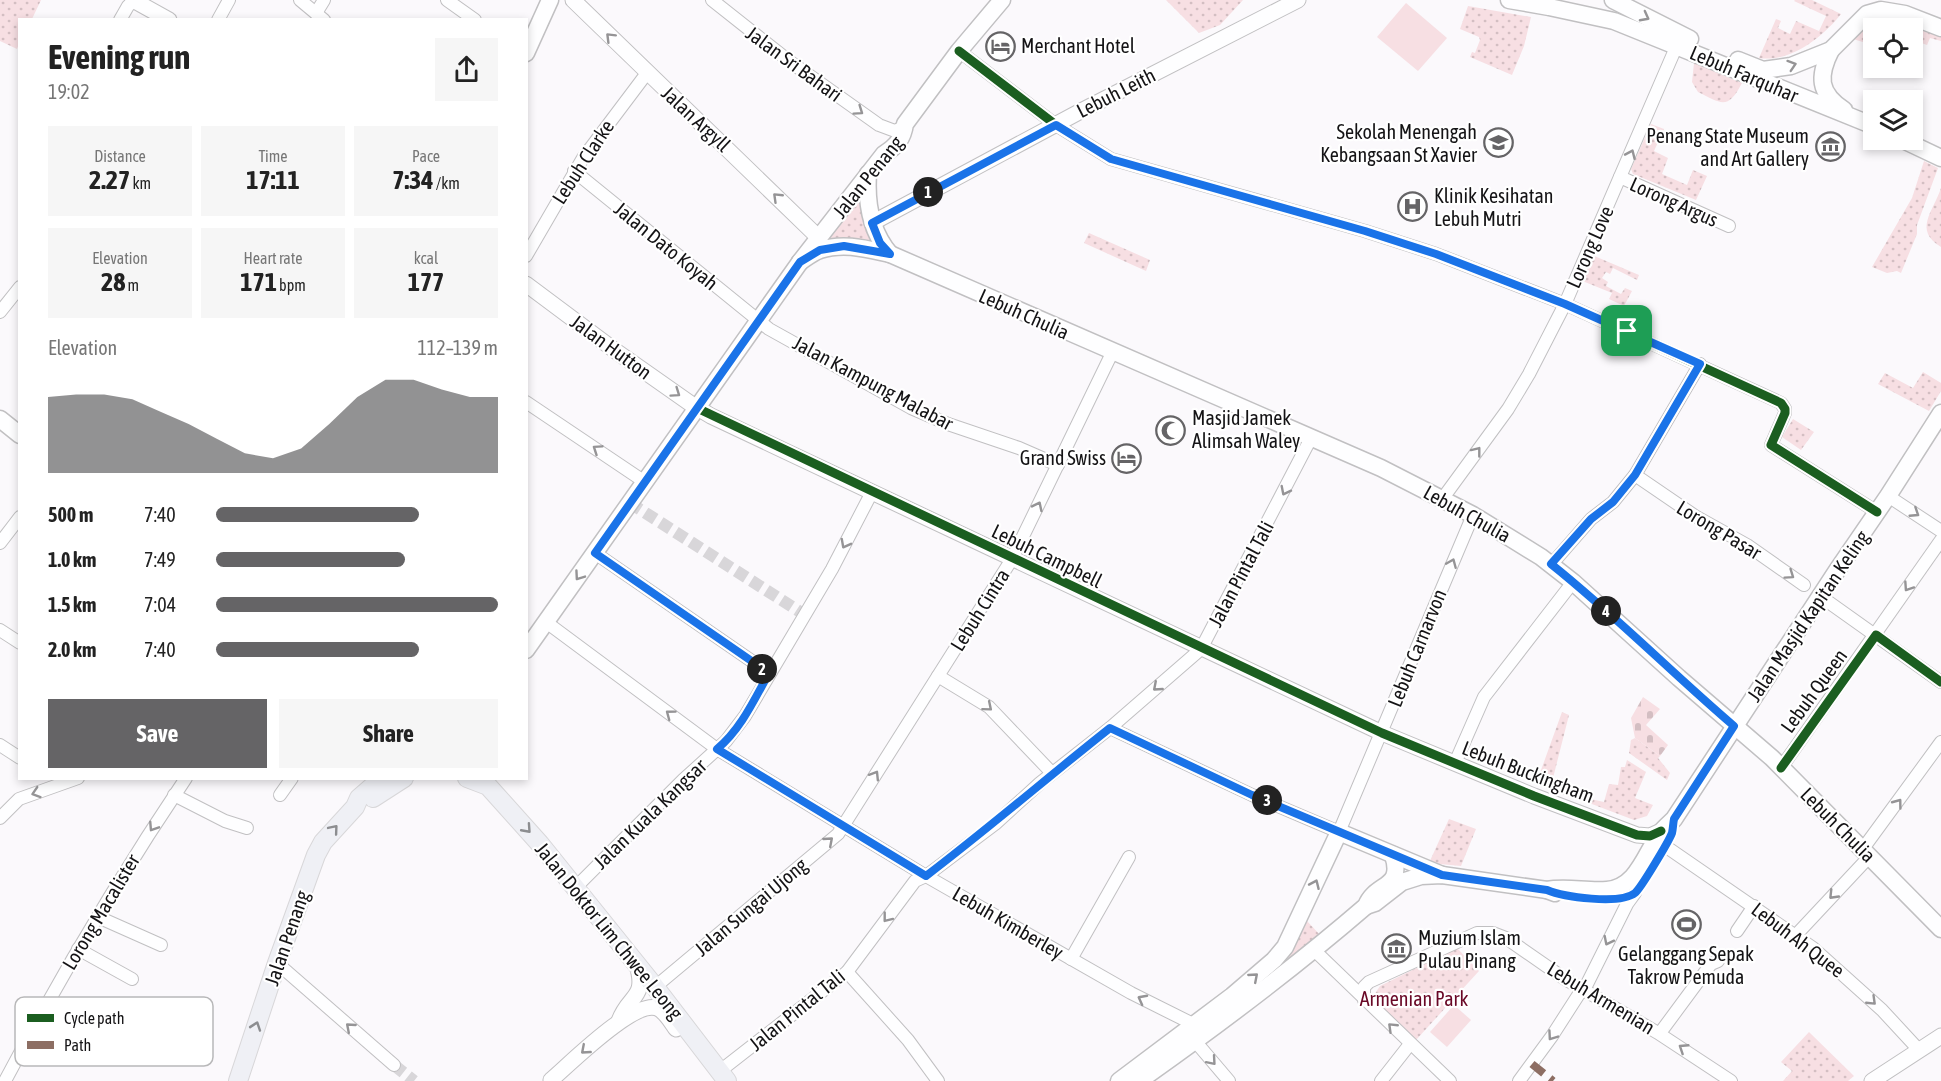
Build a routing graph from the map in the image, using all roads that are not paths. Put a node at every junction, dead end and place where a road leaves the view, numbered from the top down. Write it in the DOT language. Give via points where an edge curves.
graph roads {
  1 [pos="134,0"];
  2 [pos="229,0"];
  3 [pos="300,0"];
  4 [pos="324,0"];
  5 [pos="447,0"];
  6 [pos="550,0"];
  7 [pos="573,0"];
  8 [pos="712,0"];
  9 [pos="1002,0"];
  10 [pos="1298,0"];
  11 [pos="1509,0"];
  12 [pos="1613,0"];
  13 [pos="320,16"];
  14 [pos="121,18"];
  15 [pos="166,18"];
  16 [pos="219,18"];
  17 [pos="472,18"];
  18 [pos="1941,28"];
  19 [pos="1677,45"];
  20 [pos="528,49"];
  21 [pos="1831,50"];
  22 [pos="959,51"];
  23 [pos="647,73"];
  24 [pos="1854,117"];
  25 [pos="1863,121"];
  26 [pos="879,125"];
  27 [pos="1056,125"];
  28 [pos="905,126"];
  29 [pos="1923,149"];
  30 [pos="884,154"];
  31 [pos="1941,158"];
  32 [pos="574,171"];
  33 [pos="868,174"];
  34 [pos="1620,177"];
  35 [pos="872,223"];
  36 [pos="1729,226"];
  37 [pos="819,238"];
  38 [pos="528,252"];
  39 [pos="890,254"];
  40 [pos="800,262"];
  41 [pos="528,285"];
  42 [pos="18,290"];
  43 [pos="1565,304"];
  44 [pos="0,312"];
  45 [pos="758,321"];
  46 [pos="1112,353"];
  47 [pos="1700,364"];
  48 [pos="528,403"];
  49 [pos="697,408"];
  50 [pos="1941,413"];
  51 [pos="0,419"];
  52 [pos="18,433"];
  53 [pos="1311,438"];
  54 [pos="1058,465"];
  55 [pos="1635,475"];
  56 [pos="645,482"];
  57 [pos="873,492"];
  58 [pos="1888,496"];
  59 [pos="1443,498"];
  60 [pos="1877,512"];
  61 [pos="1473,515"];
  62 [pos="18,519"];
  63 [pos="1941,531"];
  64 [pos="1941,540"];
  65 [pos="0,543"];
  66 [pos="595,553"];
  67 [pos="1012,559"];
  68 [pos="1551,564"];
  69 [pos="1573,582"];
  70 [pos="1804,585"];
  71 [pos="1820,596"];
  72 [pos="546,622"];
  73 [pos="0,630"];
  74 [pos="1876,635"];
  75 [pos="18,642"];
  76 [pos="528,647"];
  77 [pos="1201,649"];
  78 [pos="769,673"];
  79 [pos="938,676"];
  80 [pos="1941,682"];
  81 [pos="1734,726"];
  82 [pos="1110,728"];
  83 [pos="1382,733"];
  84 [pos="1941,742"];
  85 [pos="0,746"];
  86 [pos="717,749"];
  87 [pos="18,757"];
  88 [pos="1455,763"];
  89 [pos="1781,768"];
  90 [pos="1052,774"];
  91 [pos="185,780"];
  92 [pos="290,780"];
  93 [pos="380,780"];
  94 [pos="401,780"];
  95 [pos="56,782"];
  96 [pos="484,782"];
  97 [pos="174,795"];
  98 [pos="280,795"];
  99 [pos="356,807"];
  100 [pos="0,818"];
  101 [pos="844,824"];
  102 [pos="247,828"];
  103 [pos="1339,832"];
  104 [pos="1663,838"];
  105 [pos="1866,853"];
  106 [pos="1393,855"];
  107 [pos="1129,857"];
  108 [pos="1442,875"];
  109 [pos="926,876"];
  110 [pos="575,888"];
  111 [pos="1547,890"];
  112 [pos="1635,893"];
  113 [pos="1366,906"];
  114 [pos="1755,906"];
  115 [pos="98,917"];
  116 [pos="1941,928"];
  117 [pos="1737,931"];
  118 [pos="1796,935"];
  119 [pos="161,945"];
  120 [pos="78,949"];
  121 [pos="1314,950"];
  122 [pos="1071,959"];
  123 [pos="1718,961"];
  124 [pos="277,963"];
  125 [pos="638,965"];
  126 [pos="847,972"];
  127 [pos="1338,974"];
  128 [pos="132,980"];
  129 [pos="1369,982"];
  130 [pos="655,987"];
  131 [pos="1584,990"];
  132 [pos="51,997"];
  133 [pos="1364,1000"];
  134 [pos="619,1021"];
  135 [pos="1199,1032"];
  136 [pos="1660,1033"];
  137 [pos="1941,1036"];
  138 [pos="1410,1044"];
  139 [pos="1919,1050"];
  140 [pos="15,1063"];
  141 [pos="394,1065"];
  142 [pos="721,1078"];
  143 [pos="551,1080"];
  144 [pos="5,1081"];
  145 [pos="238,1081"];
  146 [pos="938,1081"];
  147 [pos="1119,1081"];
  148 [pos="1139,1081"];
  149 [pos="1229,1081"];
  150 [pos="1381,1081"];
  151 [pos="1450,1081"];
  152 [pos="1518,1081"];
  153 [pos="1731,1081"];
  154 [pos="1872,1081"];
  1 -- 14 [label="street"];
  1 -- 15 [label="street"];
  2 -- 16 [label="street"];
  3 -- 13 [label="street"];
  4 -- 13 [label="street"];
  5 -- 17 [label="street"];
  6 -- 20 [label="main road"];
  23 -- 7 [label="street, Jalan Argyll, one-way"];
  8 -- 26 [label="street, Jalan Sri Bahari, one-way"];
  9 -- 22 [label="main road, Jalan Penang"];
  10 -- 27 [label="street, Lebuh Leith"];
  11 -- 19 [label="main road, Lebuh Farquhar" via="1614,21"];
  12 -- 21 [label="main road, Lebuh Farquhar, one-way" via="1677,34 1763,70 1782,69"];
  18 -- 21 [label="main road" via="1905,14 1881,10 1867,14"];
  19 -- 24 [label="main road, Lebuh Farquhar"];
  34 -- 19 [label="street, Lorong Love, one-way"];
  21 -- 24 [label="main road" via="1823,65 1823,88 1835,104"];
  22 -- 27 [label="street"];
  22 -- 28 [label="main road, Jalan Penang"];
  23 -- 32 [label="street, Lebuh Clarke"];
  37 -- 23 [label="street, Jalan Argyll, one-way"];
  24 -- 25 [label="main road, Lebuh Farquhar"];
  26 -- 28 [label="street" via="895,131"];
  26 -- 30 [label="street" via="886,137"];
  27 -- 35 [label="street, Lebuh Leith"];
  27 -- 43 [label="street" via="1111,159 1365,231"];
  28 -- 30 [label="main road, Jalan Penang" via="894,148"];
  29 -- 31 [label="main road"];
  30 -- 33 [label="main road, Jalan Penang"];
  32 -- 38 [label="street, Lebuh Clarke"];
  32 -- 45 [label="street, Jalan Dato Koyah"];
  33 -- 35 [label="main road"];
  33 -- 37 [label="main road, Jalan Penang"];
  34 -- 36 [label="street, Lorong Argus"];
  34 -- 43 [label="street, Lorong Love"];
  35 -- 39 [label="main road" via="880,243"];
  37 -- 40 [label="main road, Jalan Penang"];
  39 -- 40 [label="main road, Lebuh Chulia" via="844,246 820,250"];
  39 -- 46 [label="main road, Lebuh Chulia"];
  40 -- 45 [label="main road, Jalan Penang"];
  41 -- 49 [label="street, Jalan Hutton, one-way"];
  42 -- 44 [label="street"];
  43 -- 47 [label="street"];
  59 -- 43 [label="street, Lorong Love, one-way" via="1508,409"];
  45 -- 49 [label="main road, Jalan Penang"];
  45 -- 54 [label="street, Jalan Kampung Malabar" via="911,408"];
  46 -- 53 [label="main road, Lebuh Chulia"];
  46 -- 54 [label="street, Lebuh Cintra"];
  47 -- 55 [label="street"];
  47 -- 60 [label="street" via="1781,403 1785,413 1771,445"];
  56 -- 48 [label="street, one-way"];
  49 -- 56 [label="main road, Jalan Penang"];
  49 -- 57 [label="street, Lebuh Campbell"];
  50 -- 58 [label="main road, Jalan Masjid Kapitan Keling"];
  51 -- 52 [label="main road"];
  53 -- 59 [label="main road, Lebuh Chulia"];
  53 -- 77 [label="street, Jalan Pintal Tali, one-way"];
  67 -- 54 [label="street, Lebuh Cintra, one-way"];
  55 -- 68 [label="street"];
  55 -- 70 [label="street, Lorong Pasar, one-way"];
  56 -- 66 [label="main road, Jalan Penang"];
  57 -- 67 [label="street, Lebuh Campbell"];
  57 -- 78 [label="street, Jalan Kuala Kangsar, one-way"];
  58 -- 60 [label="main road, Jalan Masjid Kapitan Keling"];
  58 -- 63 [label="street, one-way"];
  59 -- 61 [label="main road, Lebuh Chulia"];
  60 -- 71 [label="main road, Jalan Masjid Kapitan Keling"];
  61 -- 68 [label="main road, Lebuh Chulia"];
  83 -- 61 [label="street, Lebuh Carnarvon, one-way"];
  62 -- 65 [label="street"];
  64 -- 74 [label="street, Lebuh Queen, one-way"];
  66 -- 72 [label="main road, Jalan Penang, one-way"];
  66 -- 78 [label="street"];
  67 -- 77 [label="street, Lebuh Campbell"];
  67 -- 79 [label="street, Lebuh Cintra"];
  68 -- 69 [label="main road, Lebuh Chulia"];
  69 -- 81 [label="main road, Lebuh Chulia"];
  69 -- 88 [label="street" via="1484,697"];
  71 -- 74 [label="street"];
  71 -- 81 [label="main road, Jalan Masjid Kapitan Keling"];
  72 -- 76 [label="main road, Jalan Penang"];
  86 -- 72 [label="street, Lebuh Kimberley, one-way"];
  73 -- 75 [label="street"];
  74 -- 80 [label="street"];
  74 -- 89 [label="street, Lebuh Queen"];
  77 -- 82 [label="street, Jalan Pintal Tali, one-way"];
  77 -- 83 [label="street, Lebuh Campbell"];
  78 -- 86 [label="street, Jalan Kuala Kangsar" via="745,716"];
  79 -- 90 [label="street, one-way" via="989,707"];
  101 -- 79 [label="street, Lebuh Cintra, one-way"];
  81 -- 89 [label="main road, Lebuh Chulia"];
  81 -- 104 [label="main road, Jalan Masjid Kapitan Keling" via="1674,819 1671,835"];
  82 -- 90 [label="street, Jalan Pintal Tali"];
  82 -- 103 [label="street"];
  83 -- 88 [label="street, Lebuh Buckingham"];
  83 -- 103 [label="street, Lebuh Carnarvon"];
  105 -- 84 [label="street, one-way"];
  85 -- 87 [label="street"];
  86 -- 101 [label="street, Lebuh Kimberley"];
  86 -- 110 [label="street, Jalan Kuala Kangsar"];
  88 -- 104 [label="street, Lebuh Buckingham" via="1636,835"];
  89 -- 105 [label="main road, Lebuh Chulia"];
  90 -- 109 [label="street, Jalan Pintal Tali"];
  91 -- 97 [label="street, Lorong Macalister"];
  92 -- 98 [label="street"];
  93 -- 99 [label="main road, Jalan Penang" via="359,798"];
  94 -- 99 [label="main road, Jalan Penang"];
  95 -- 100 [label="street, one-way" via="19,799"];
  96 -- 110 [label="main road, Jalan Doktor Lim Chwee Leong, one-way"];
  97 -- 102 [label="street"];
  97 -- 115 [label="street, Lorong Macalister, one-way"];
  124 -- 99 [label="main road, Jalan Penang, one-way" via="323,842"];
  101 -- 109 [label="street, Lebuh Kimberley"];
  130 -- 101 [label="street, Jalan Sungai Ujong, one-way" via="835,837"];
  103 -- 106 [label="main road"];
  135 -- 103 [label="main road, Lebuh Carnarvon, one-way" via="1286,947"];
  104 -- 111 [label="main road, Jalan Masjid Kapitan Keling" via="1635,875 1617,889"];
  104 -- 112 [label="main road, Jalan Masjid Kapitan Keling"];
  104 -- 114 [label="street, Lebuh Ah Quee"];
  105 -- 116 [label="main road, Lebuh Chulia"];
  105 -- 118 [label="street, one-way"];
  106 -- 108 [label="main road"];
  106 -- 113 [label="main road, Lebuh Carnarvon" via="1397,870 1394,878"];
  107 -- 122 [label="street"];
  108 -- 111 [label="main road"];
  108 -- 113 [label="main road, Lebuh Carnarvon" via="1406,880"];
  109 -- 122 [label="street, Lebuh Kimberley"];
  109 -- 126 [label="street, Jalan Pintal Tali, one-way" via="915,881"];
  110 -- 125 [label="main road, Jalan Doktor Lim Chwee Leong"];
  111 -- 112 [label="main road" via="1601,899"];
  112 -- 131 [label="street, Jalan Masjid Kapitan Keling, one-way"];
  113 -- 121 [label="main road, Lebuh Carnarvon"];
  114 -- 117 [label="street"];
  114 -- 118 [label="street, Lebuh Ah Quee"];
  115 -- 119 [label="street"];
  115 -- 120 [label="street, Lorong Macalister"];
  118 -- 139 [label="street, Lebuh Ah Quee, one-way" via="1854,983"];
  120 -- 128 [label="street"];
  120 -- 132 [label="street, Lorong Macalister"];
  121 -- 127 [label="street"];
  121 -- 135 [label="main road, Lebuh Carnarvon"];
  135 -- 122 [label="street, Lebuh Kimberley, one-way"];
  123 -- 136 [label="street"];
  141 -- 124 [label="street, one-way"];
  145 -- 124 [label="main road, Jalan Penang, one-way"];
  125 -- 130 [label="main road, Jalan Doktor Lim Chwee Leong"];
  125 -- 134 [label="street" via="640,988"];
  126 -- 142 [label="street, Jalan Pintal Tali"];
  126 -- 146 [label="street" via="908,1040"];
  127 -- 129 [label="street"];
  127 -- 133 [label="street"];
  129 -- 131 [label="street, Lebuh Armenian" via="1483,932 1506,938"];
  129 -- 133 [label="street" via="1364,987"];
  130 -- 142 [label="main road, Jalan Doktor Lim Chwee Leong"];
  131 -- 136 [label="street, Lebuh Armenian"];
  131 -- 152 [label="street, Jalan Masjid Kapitan Keling, one-way"];
  138 -- 133 [label="street, one-way"];
  134 -- 142 [label="street" via="657,1008"];
  134 -- 143 [label="street, one-way"];
  135 -- 147 [label="main road, Lebuh Carnarvon"];
  135 -- 148 [label="main road, Lebuh Carnarvon"];
  135 -- 149 [label="street, one-way"];
  153 -- 136 [label="street, Lebuh Armenian, one-way"];
  137 -- 139 [label="street"];
  138 -- 150 [label="street"];
  138 -- 151 [label="street"];
  139 -- 154 [label="street"];
  140 -- 144 [label="street, Lorong Macalister"];
}
